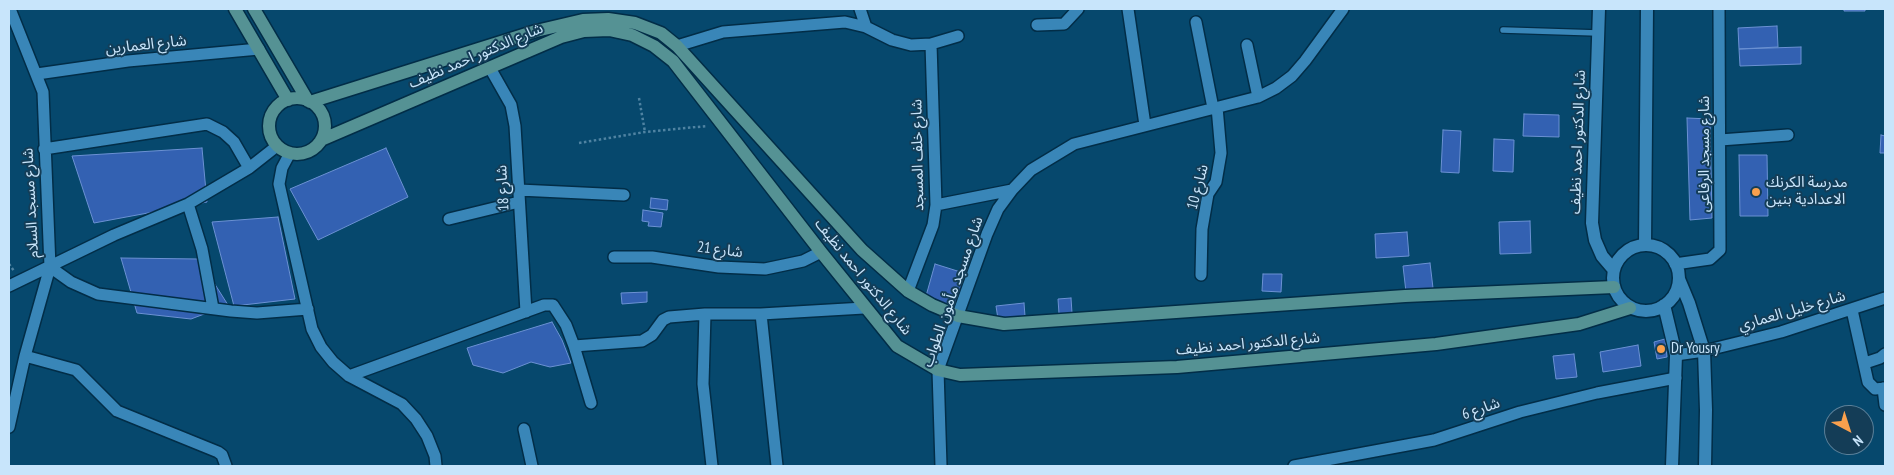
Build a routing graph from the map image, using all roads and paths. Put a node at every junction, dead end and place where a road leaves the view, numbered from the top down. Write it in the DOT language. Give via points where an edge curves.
graph roads {
  1 [pos="10,9"];
  2 [pos="235,9"];
  3 [pos="254,9"];
  4 [pos="860,9"];
  5 [pos="1078,9"];
  6 [pos="1128,9"];
  7 [pos="1343,9"];
  8 [pos="1599,9"];
  9 [pos="1647,9"];
  10 [pos="1719,9"];
  11 [pos="1196,22"];
  12 [pos="1037,25"];
  13 [pos="866,27"];
  14 [pos="13,29"];
  15 [pos="1503,30"];
  16 [pos="1598,32"];
  17 [pos="958,36"];
  18 [pos="931,44"];
  19 [pos="1247,45"];
  20 [pos="677,46"];
  21 [pos="259,49"];
  22 [pos="490,68"];
  23 [pos="37,74"];
  24 [pos="1258,97"];
  25 [pos="639,98"];
  26 [pos="288,100"];
  27 [pos="309,101"];
  28 [pos="1215,108"];
  29 [pos="723,124"];
  30 [pos="1145,125"];
  31 [pos="645,132"];
  32 [pos="1788,135"];
  33 [pos="321,140"];
  34 [pos="1720,140"];
  35 [pos="579,143"];
  36 [pos="277,146"];
  37 [pos="44,149"];
  38 [pos="290,153"];
  39 [pos="249,168"];
  40 [pos="1012,190"];
  41 [pos="624,195"];
  42 [pos="519,196"];
  43 [pos="188,204"];
  44 [pos="936,205"];
  45 [pos="449,219"];
  46 [pos="1645,246"];
  47 [pos="821,252"];
  48 [pos="614,257"];
  49 [pos="1675,264"];
  50 [pos="50,267"];
  51 [pos="1614,270"];
  52 [pos="1201,275"];
  53 [pos="1678,279"];
  54 [pos="9,286"];
  55 [pos="1614,287"];
  56 [pos="908,291"];
  57 [pos="1885,298"];
  58 [pos="1664,305"];
  59 [pos="212,308"];
  60 [pos="864,308"];
  61 [pos="1630,308"];
  62 [pos="308,309"];
  63 [pos="1852,310"];
  64 [pos="526,312"];
  65 [pos="705,314"];
  66 [pos="761,314"];
  67 [pos="958,316"];
  68 [pos="574,346"];
  69 [pos="1704,351"];
  70 [pos="1885,354"];
  71 [pos="1676,355"];
  72 [pos="25,356"];
  73 [pos="1864,362"];
  74 [pos="938,370"];
  75 [pos="349,376"];
  76 [pos="1676,378"];
  77 [pos="1884,388"];
  78 [pos="591,403"];
  79 [pos="1885,405"];
  80 [pos="9,427"];
  81 [pos="524,429"];
  82 [pos="226,466"];
  83 [pos="436,466"];
  84 [pos="532,466"];
  85 [pos="712,466"];
  86 [pos="777,466"];
  87 [pos="941,466"];
  88 [pos="1294,466"];
  89 [pos="1672,466"];
  90 [pos="1705,466"];
  1 -- 14 [label="street, شارع مسجد السلام"];
  2 -- 21 [label="main road"];
  3 -- 27 [label="main road"];
  4 -- 13 [label="street"];
  5 -- 12 [label="street" via="1064,24"];
  6 -- 30 [label="street"];
  7 -- 24 [label="street, شارع مسجد مأمون الطواب" via="1292,76"];
  8 -- 16 [label="street, شارع الدكتور احمد نظيف"];
  9 -- 46 [label="street"];
  10 -- 34 [label="street, شارع مسجد الرفاعى"];
  11 -- 28 [label="street, شارع 10"];
  13 -- 18 [label="street" via="911,45"];
  13 -- 20 [label="street" via="845,22 770,26 723,32"];
  14 -- 23 [label="street, شارع مسجد السلام"];
  15 -- 16 [label="lane"];
  16 -- 51 [label="street, شارع الدكتور احمد نظيف" via="1592,223 1602,256"];
  17 -- 18 [label="street"];
  18 -- 44 [label="street, شارع خلف المسجد"];
  19 -- 24 [label="street"];
  20 -- 27 [label="main road, شارع الدكتور احمد نظيف" via="661,33 634,23 583,20 536,31"];
  20 -- 56 [label="main road, شارع الدكتور احمد نظيف" via="862,250"];
  21 -- 23 [label="street, شارع العمارين" via="128,61"];
  21 -- 26 [label="main road"];
  22 -- 29 [label="main road, شارع الدكتور احمد نظيف" via="561,37 584,31 608,30 632,35 673,61"];
  22 -- 33 [label="main road, شارع الدكتور احمد نظيف"];
  22 -- 42 [label="street, شارع 18" via="511,105"];
  23 -- 37 [label="street, شارع مسجد السلام" via="43,92"];
  24 -- 28 [label="street, شارع مسجد مأمون الطواب"];
  25 -- 31 [label="path"];
  26 -- 27 [label="main road"];
  26 -- 36 [label="main road" via="274,111 270,120 271,138"];
  27 -- 33 [label="main road" via="324,119"];
  28 -- 30 [label="street, شارع مسجد مأمون الطواب"];
  28 -- 52 [label="street, شارع 10" via="1221,153 1216,182 1207,197 1202,229"];
  29 -- 31 [label="path"];
  29 -- 47 [label="main road, شارع الدكتور احمد نظيف"];
  30 -- 40 [label="street, شارع مسجد مأمون الطواب" via="1074,144 1031,170"];
  31 -- 35 [label="path"];
  32 -- 34 [label="street"];
  33 -- 38 [label="main road" via="308,152"];
  34 -- 49 [label="street, شارع مسجد الرفاعى" via="1720,250 1710,259"];
  36 -- 38 [label="main road"];
  36 -- 39 [label="street"];
  37 -- 39 [label="street" via="207,124 234,142"];
  37 -- 50 [label="street, شارع مسجد السلام"];
  38 -- 62 [label="street" via="282,168 279,184"];
  39 -- 43 [label="street"];
  40 -- 44 [label="street"];
  40 -- 67 [label="street, شارع مسجد مأمون الطواب" via="998,209 987,234"];
  41 -- 42 [label="street"];
  42 -- 45 [label="street"];
  42 -- 64 [label="street, شارع 18"];
  43 -- 50 [label="street" via="114,235"];
  43 -- 59 [label="street" via="202,249"];
  44 -- 56 [label="street, شارع خلف المسجد" via="933,225"];
  46 -- 49 [label="street" via="1663,250"];
  46 -- 51 [label="street" via="1626,252"];
  47 -- 48 [label="street, شارع 21" via="785,266 765,269 719,267 652,257"];
  47 -- 60 [label="main road, شارع الدكتور احمد نظيف"];
  49 -- 53 [label="street"];
  50 -- 54 [label="street"];
  50 -- 59 [label="street" via="71,282 98,294"];
  50 -- 72 [label="street, شارع مسجد السلام"];
  51 -- 55 [label="street"];
  53 -- 58 [label="street" via="1674,294"];
  53 -- 69 [label="street" via="1690,303"];
  55 -- 61 [label="street"];
  55 -- 67 [label="main road, شارع الدكتور احمد نظيف" via="1406,296 1004,324"];
  56 -- 67 [label="main road, شارع الدكتور احمد نظيف"];
  57 -- 63 [label="street, شارع خليل العماري"];
  58 -- 61 [label="street" via="1648,311"];
  58 -- 71 [label="street"];
  59 -- 62 [label="street" via="257,313"];
  60 -- 66 [label="street"];
  60 -- 74 [label="main road, شارع الدكتور احمد نظيف" via="897,346"];
  61 -- 74 [label="main road, شارع الدكتور احمد نظيف" via="1579,324 1388,348 1157,368 994,375 960,375"];
  62 -- 75 [label="street" via="312,329 321,347"];
  63 -- 69 [label="street, شارع خليل العماري"];
  63 -- 73 [label="street"];
  64 -- 68 [label="street" via="553,305"];
  64 -- 75 [label="street"];
  65 -- 66 [label="street"];
  65 -- 68 [label="street" via="663,320 652,335 642,341"];
  65 -- 85 [label="street" via="703,384"];
  66 -- 86 [label="street"];
  67 -- 74 [label="street, شارع مسجد مأمون الطواب"];
  68 -- 78 [label="street"];
  69 -- 71 [label="street, شارع خليل العماري"];
  69 -- 90 [label="street"];
  70 -- 73 [label="street"];
  71 -- 76 [label="street"];
  72 -- 80 [label="street, شارع مسجد السلام"];
  72 -- 82 [label="street" via="76,370 117,411 218,452"];
  73 -- 77 [label="street" via="1869,385 1875,389"];
  74 -- 87 [label="street, شارع مسجد مأمون الطواب"];
  75 -- 83 [label="street" via="402,404 427,436"];
  76 -- 88 [label="street, شارع 6" via="1520,412 1434,440"];
  76 -- 89 [label="street"];
  77 -- 79 [label="street"];
  81 -- 84 [label="street"];
}
